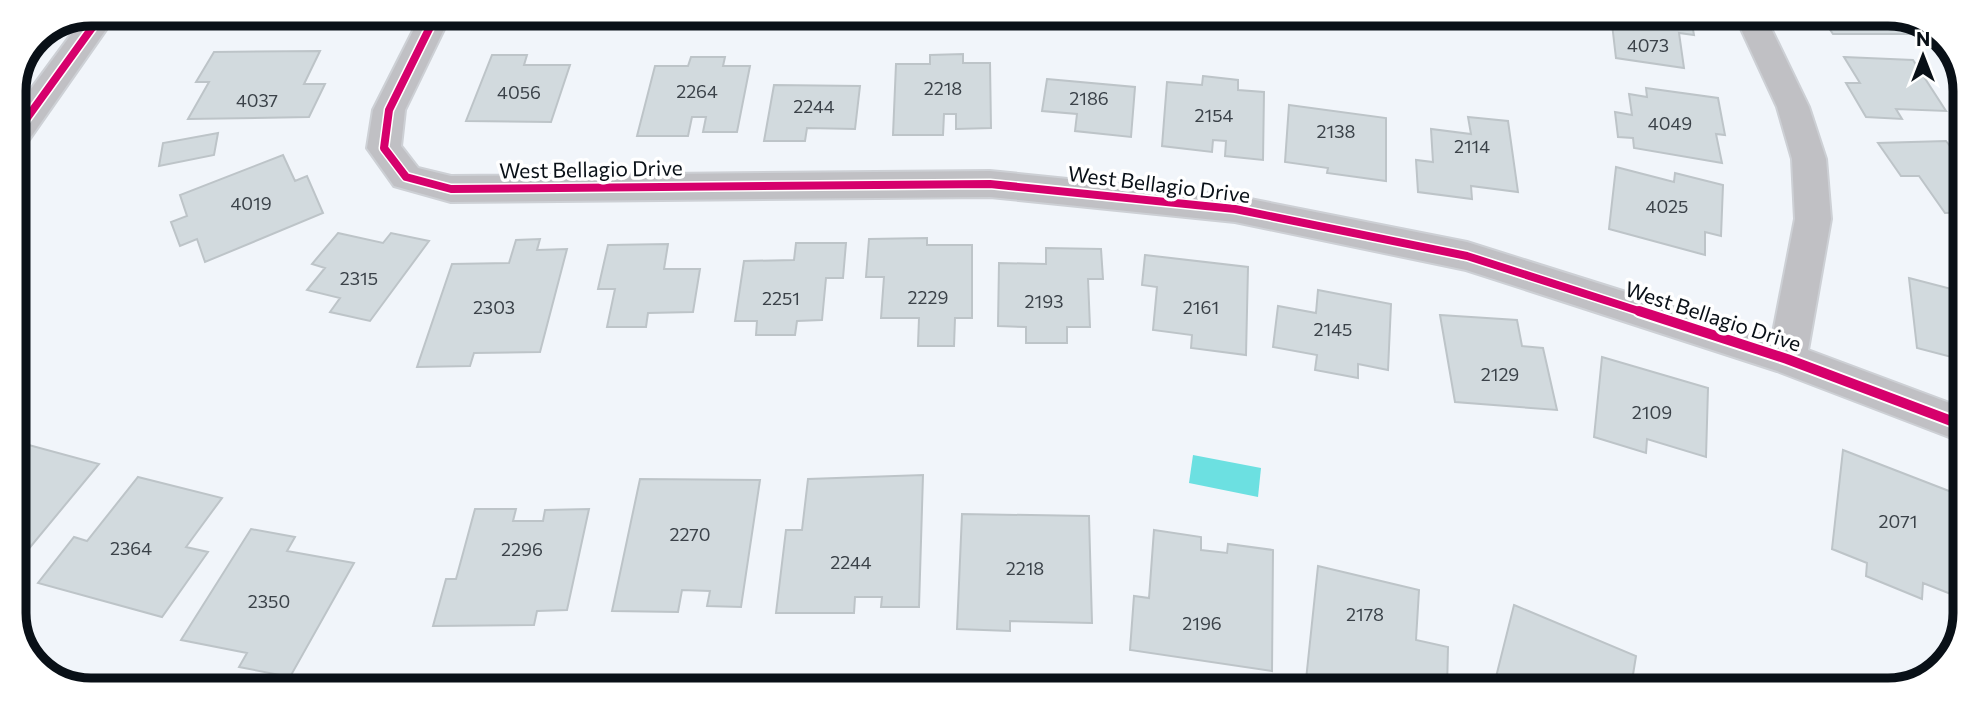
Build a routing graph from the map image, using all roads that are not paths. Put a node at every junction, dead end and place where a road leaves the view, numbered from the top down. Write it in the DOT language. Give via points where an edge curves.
graph roads {
  1 [pos="93,26"];
  2 [pos="431,26"];
  3 [pos="1755,26"];
  4 [pos="26,119"];
  5 [pos="1787,359"];
  6 [pos="1953,422"];
  1 -- 4 [label="street"];
  2 -- 5 [label="street, West Bellagio Drive" via="389,110 384,148 406,177 451,189 990,184 1235,209 1468,257"];
  3 -- 5 [label="street" via="1793,107 1809,159 1813,219"];
  5 -- 6 [label="street, West Bellagio Drive"];
}
